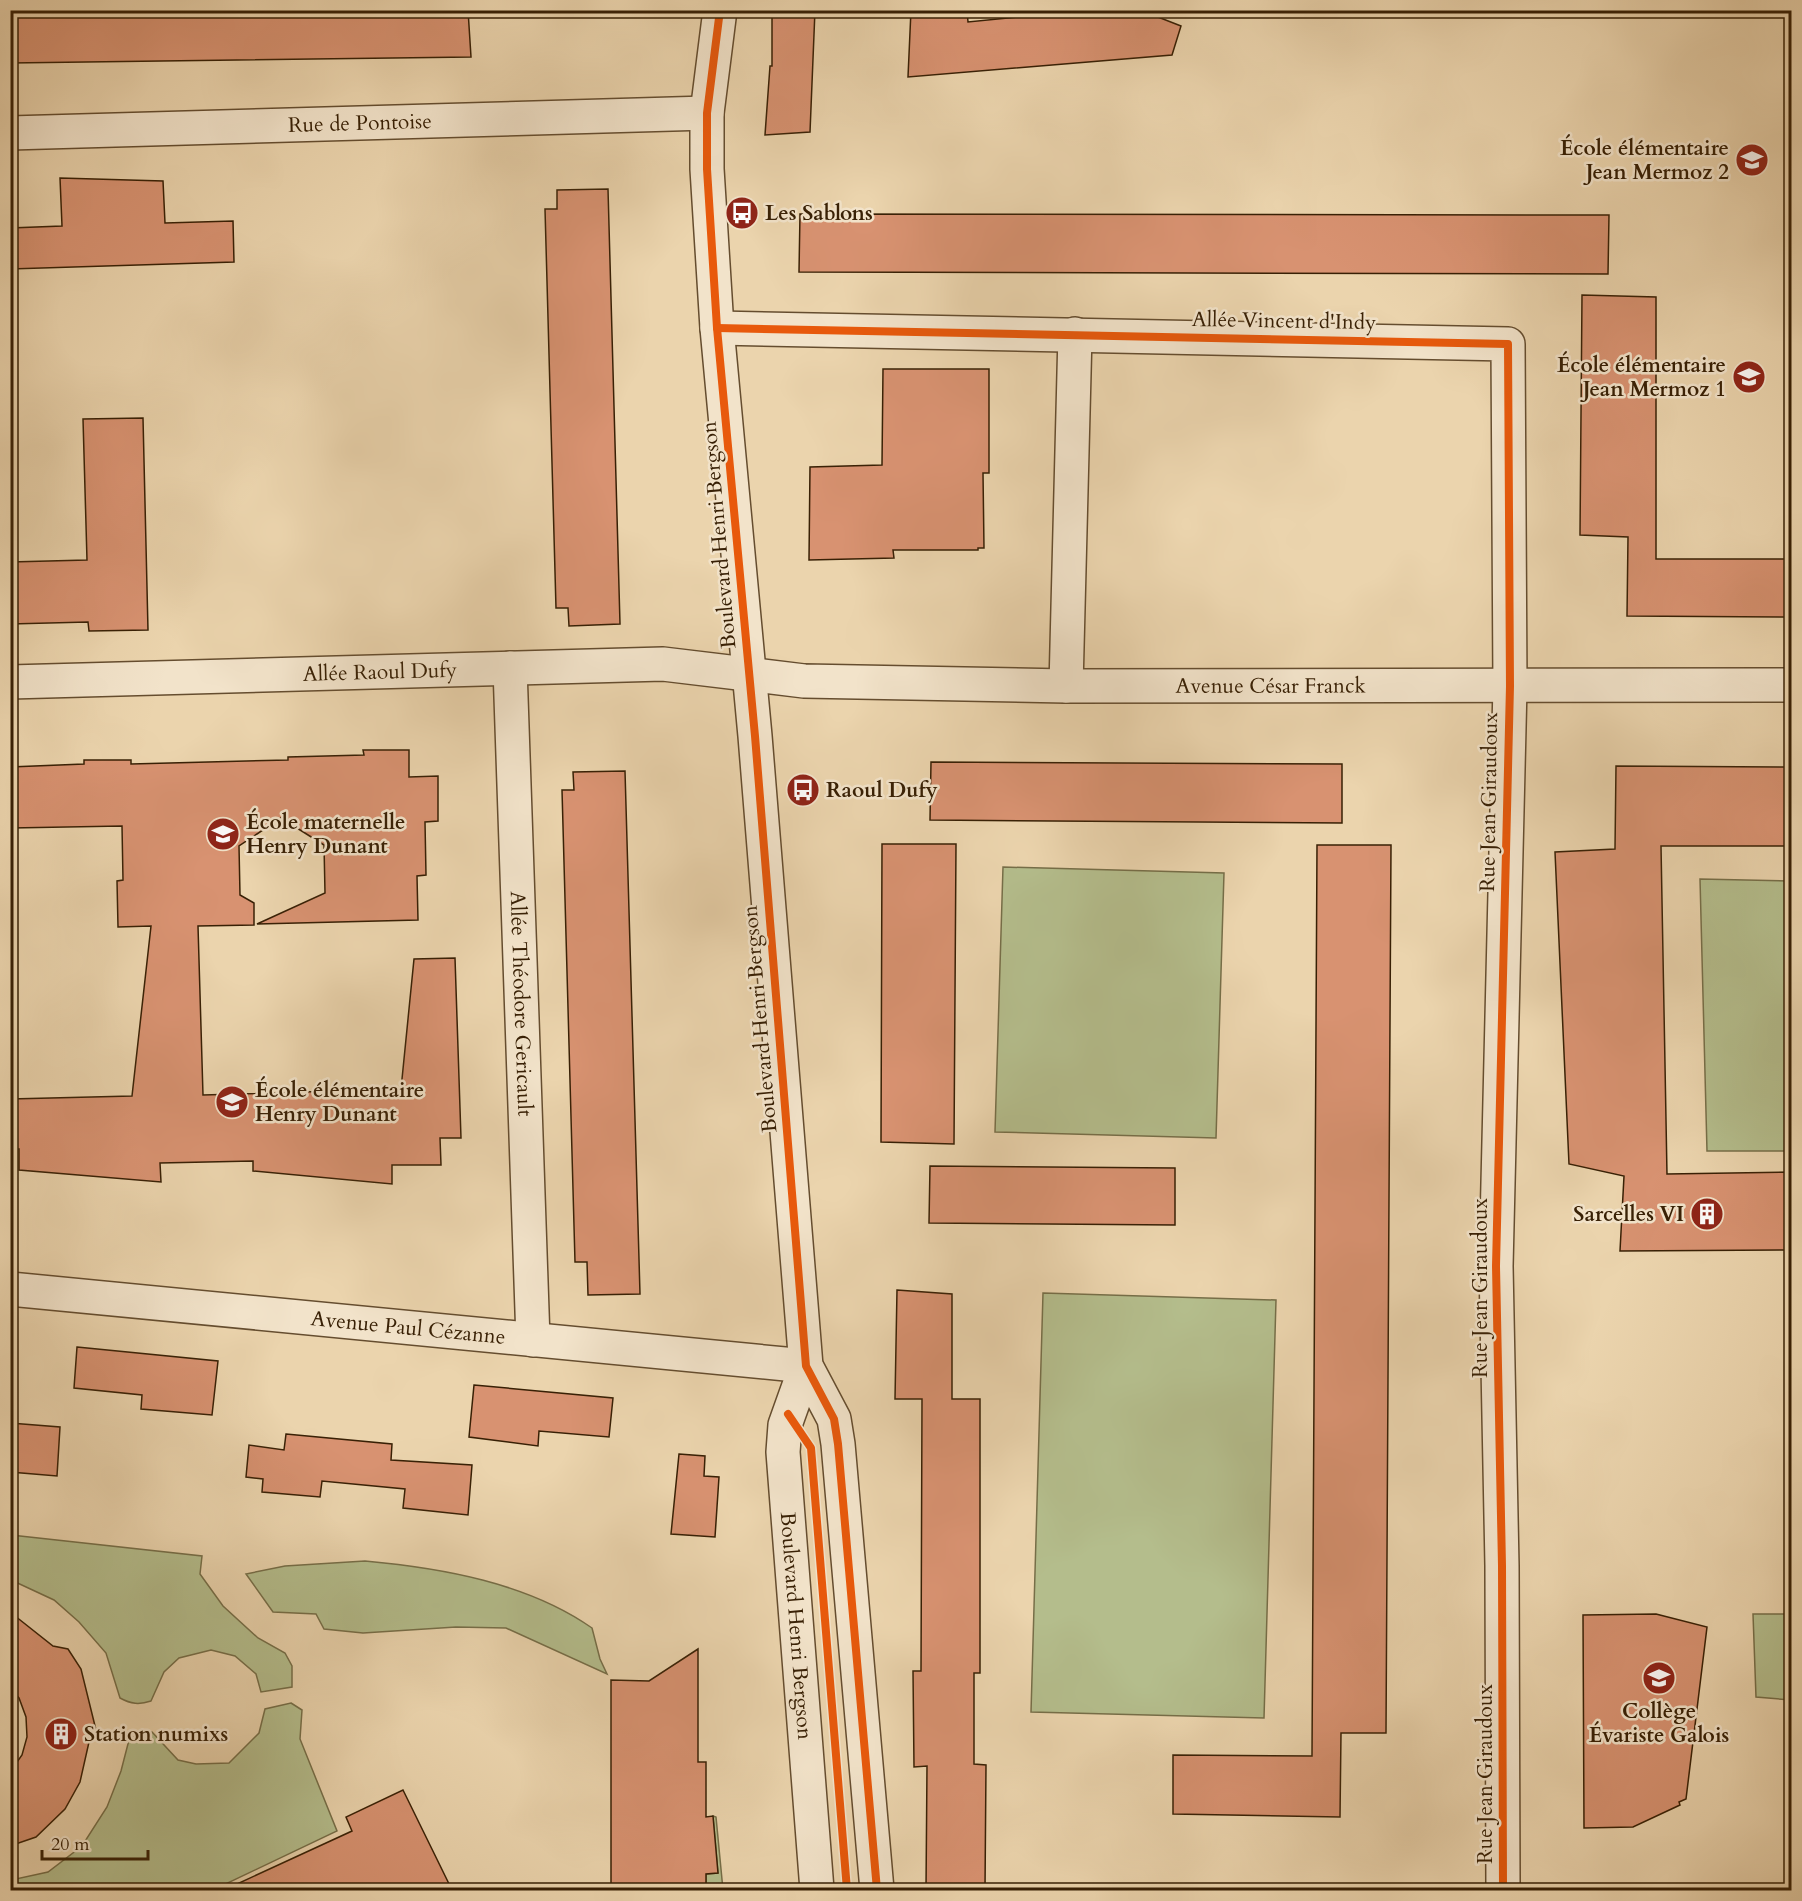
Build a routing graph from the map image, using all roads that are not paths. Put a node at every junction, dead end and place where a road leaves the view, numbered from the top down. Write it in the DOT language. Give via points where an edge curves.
graph roads {
  1 [pos="720,10"];
  2 [pos="707,126"];
  3 [pos="10,133"];
  4 [pos="717,328"];
  5 [pos="1075,334"];
  6 [pos="510,668"];
  7 [pos="750,673"];
  8 [pos="10,682"];
  9 [pos="1791,685"];
  10 [pos="1066,686"];
  11 [pos="1510,686"];
  12 [pos="10,1289"];
  13 [pos="533,1340"];
  14 [pos="806,1366"];
  15 [pos="817,1890"];
  16 [pos="877,1890"];
  17 [pos="1503,1890"];
  1 -- 2 [label="street, Boulevard Henri Bergson"];
  2 -- 3 [label="street, Rue de Pontoise"];
  2 -- 4 [label="street, Boulevard Henri Bergson"];
  4 -- 5 [label="street, Allée Vincent d'Indy"];
  4 -- 7 [label="street, Boulevard Henri Bergson"];
  5 -- 10 [label="street"];
  5 -- 11 [label="street, Allée Vincent d'Indy" via="1508,344"];
  6 -- 7 [label="street, Allée Raoul Dufy" via="663,664"];
  6 -- 8 [label="street, Allée Raoul Dufy"];
  6 -- 13 [label="street, Allée Théodore Gericault"];
  7 -- 10 [label="street, Avenue César Franck" via="804,681"];
  7 -- 14 [label="street, Boulevard Henri Bergson"];
  9 -- 11 [label="street, Avenue César Franck"];
  10 -- 11 [label="street, Avenue César Franck"];
  11 -- 17 [label="street, Rue Jean Giraudoux" via="1496,1266"];
  12 -- 13 [label="street, Avenue Paul Cézanne"];
  13 -- 14 [label="street, Avenue Paul Cézanne"];
  14 -- 15 [label="street, Boulevard Henri Bergson" via="785,1425 783,1452"];
  14 -- 16 [label="street, Boulevard Henri Bergson" via="834,1419 838,1444"];
}
